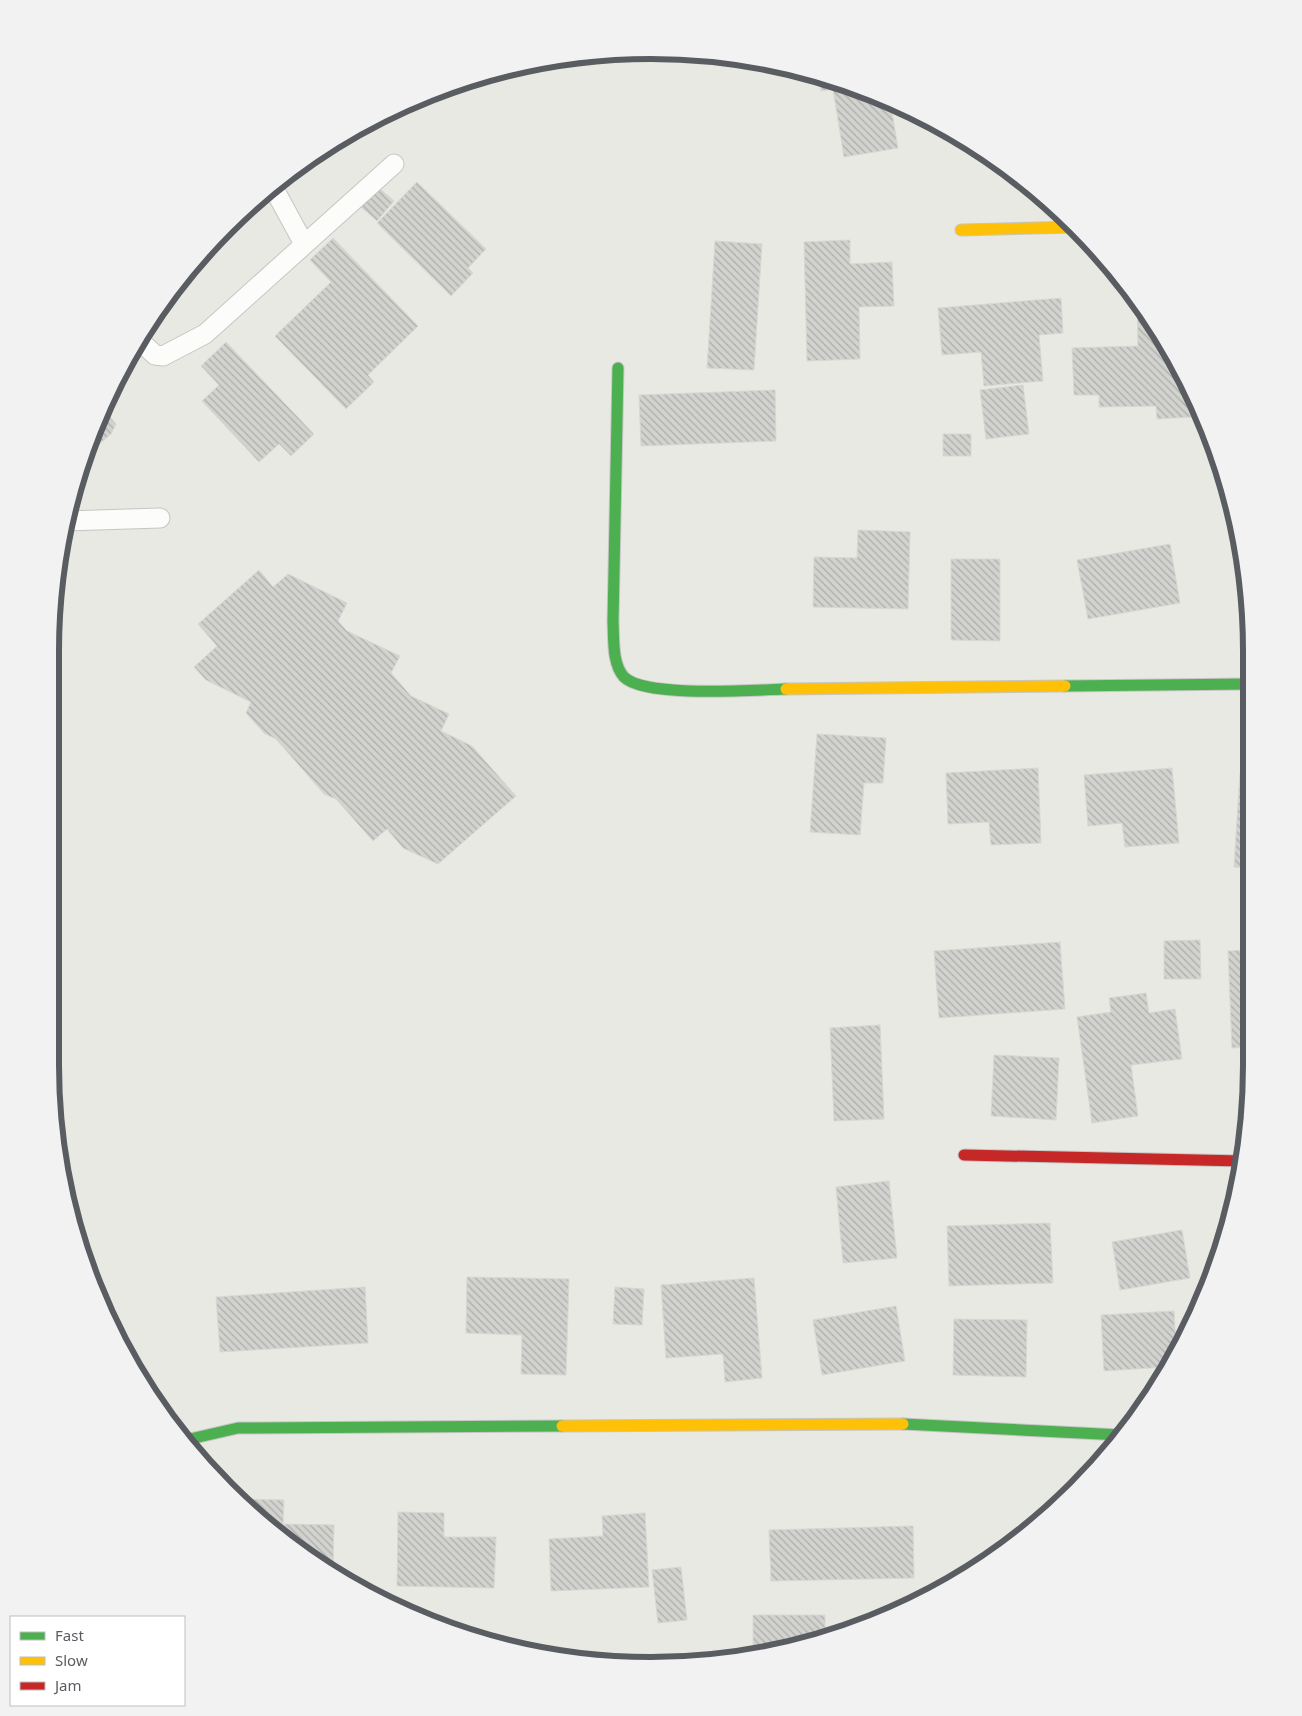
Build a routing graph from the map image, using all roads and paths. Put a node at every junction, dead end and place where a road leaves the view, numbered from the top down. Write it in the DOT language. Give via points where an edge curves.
graph roads {
  1 [pos="394,164"];
  2 [pos="276,193"];
  3 [pos="1065,227"];
  4 [pos="961,230"];
  5 [pos="304,244"];
  6 [pos="144,345"];
  7 [pos="618,368"];
  8 [pos="160,518"];
  9 [pos="73,521"];
  10 [pos="1243,684"];
  11 [pos="964,1155"];
  12 [pos="1235,1161"];
  13 [pos="1114,1435"];
  14 [pos="192,1439"];
  1 -- 5 [label="lane"];
  2 -- 5 [label="lane"];
  3 -- 4 [label="street"];
  5 -- 6 [label="lane" via="205,334 163,356 155,355"];
  7 -- 10 [label="street" via="612,622 615,657 625,678 647,688 717,690"];
  8 -- 9 [label="lane"];
  11 -- 12 [label="street"];
  13 -- 14 [label="street" via="889,1423 238,1428"];
}
